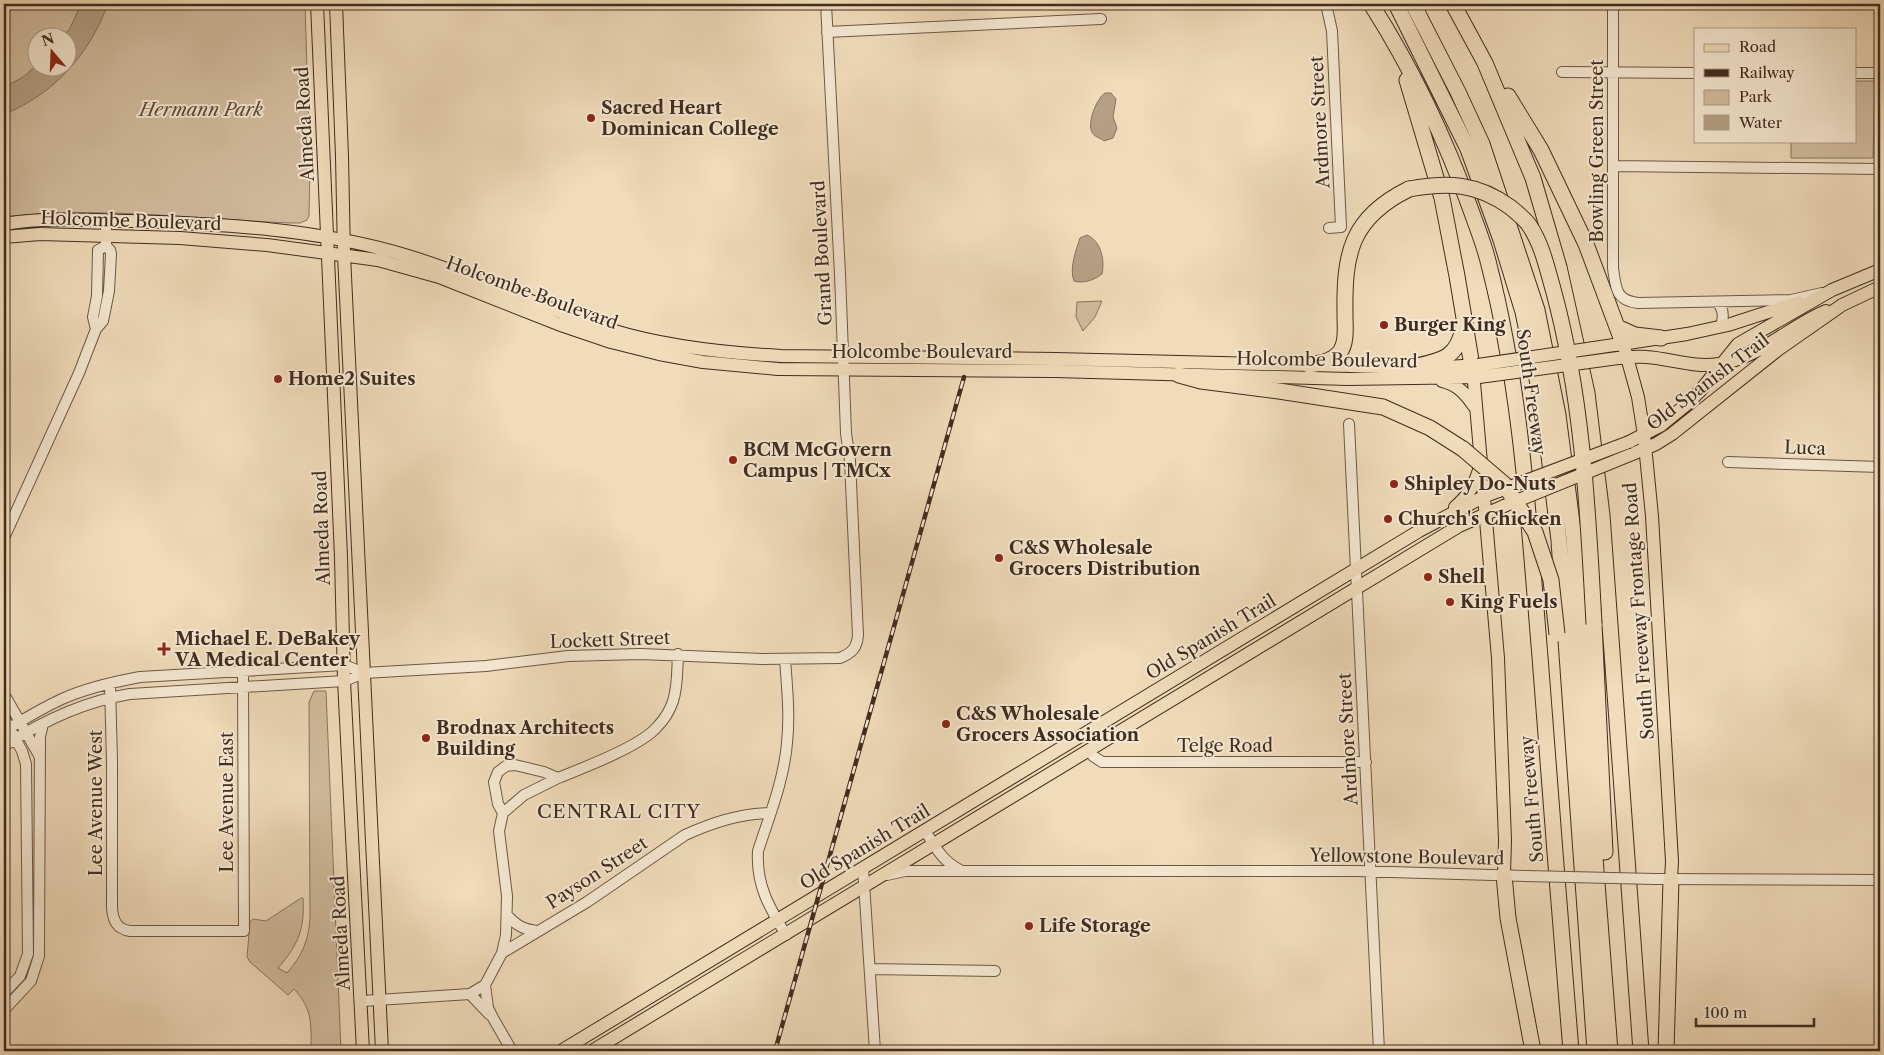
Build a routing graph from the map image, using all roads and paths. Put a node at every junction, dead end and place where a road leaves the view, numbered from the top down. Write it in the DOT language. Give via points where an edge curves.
graph roads {
  1 [pos="317,4"];
  2 [pos="336,4"];
  3 [pos="826,4"];
  4 [pos="1326,4"];
  5 [pos="1371,4"];
  6 [pos="1396,4"];
  7 [pos="1413,4"];
  8 [pos="1453,4"];
  9 [pos="1613,4"];
  10 [pos="1101,19"];
  11 [pos="827,32"];
  12 [pos="1472,36"];
  13 [pos="1394,41"];
  14 [pos="1562,72"];
  15 [pos="1613,72"];
  16 [pos="1694,73"];
  17 [pos="1856,73"];
  18 [pos="1880,73"];
  19 [pos="1613,166"];
  20 [pos="1880,169"];
  21 [pos="106,220"];
  22 [pos="4,224"];
  23 [pos="1329,228"];
  24 [pos="4,237"];
  25 [pos="328,237"];
  26 [pos="344,240"];
  27 [pos="106,241"];
  28 [pos="328,253"];
  29 [pos="344,255"];
  30 [pos="1880,270"];
  31 [pos="1880,287"];
  32 [pos="1832,290"];
  33 [pos="1717,302"];
  34 [pos="1842,305"];
  35 [pos="1465,318"];
  36 [pos="1721,326"];
  37 [pos="1617,327"];
  38 [pos="1660,338"];
  39 [pos="1621,351"];
  40 [pos="843,363"];
  41 [pos="1720,364"];
  42 [pos="1309,366"];
  43 [pos="1412,367"];
  44 [pos="1475,372"];
  45 [pos="1179,375"];
  46 [pos="1430,378"];
  47 [pos="1476,409"];
  48 [pos="1350,424"];
  49 [pos="1644,435"];
  50 [pos="1646,449"];
  51 [pos="1728,462"];
  52 [pos="1480,465"];
  53 [pos="1880,467"];
  54 [pos="1483,497"];
  55 [pos="1485,513"];
  56 [pos="1442,518"];
  57 [pos="1449,532"];
  58 [pos="4,536"];
  59 [pos="1487,539"];
  60 [pos="1357,569"];
  61 [pos="1357,588"];
  62 [pos="1249,634"];
  63 [pos="1257,647"];
  64 [pos="855,649"];
  65 [pos="678,654"];
  66 [pos="785,659"];
  67 [pos="344,665"];
  68 [pos="243,672"];
  69 [pos="364,673"];
  70 [pos="344,681"];
  71 [pos="110,684"];
  72 [pos="243,687"];
  73 [pos="4,694"];
  74 [pos="111,698"];
  75 [pos="1142,699"];
  76 [pos="1150,712"];
  77 [pos="20,722"];
  78 [pos="43,724"];
  79 [pos="5,726"];
  80 [pos="26,732"];
  81 [pos="15,738"];
  82 [pos="4,746"];
  83 [pos="1065,746"];
  84 [pos="1089,750"];
  85 [pos="40,758"];
  86 [pos="1073,759"];
  87 [pos="1366,762"];
  88 [pos="558,778"];
  89 [pos="978,799"];
  90 [pos="986,812"];
  91 [pos="502,813"];
  92 [pos="770,813"];
  93 [pos="925,830"];
  94 [pos="934,844"];
  95 [pos="28,866"];
  96 [pos="40,867"];
  97 [pos="863,868"];
  98 [pos="963,871"];
  99 [pos="1371,871"];
  100 [pos="883,875"];
  101 [pos="1504,875"];
  102 [pos="1671,880"];
  103 [pos="1880,880"];
  104 [pos="865,886"];
  105 [pos="507,915"];
  106 [pos="777,920"];
  107 [pos="115,923"];
  108 [pos="537,931"];
  109 [pos="786,935"];
  110 [pos="502,952"];
  111 [pos="870,969"];
  112 [pos="996,971"];
  113 [pos="485,985"];
  114 [pos="670,985"];
  115 [pos="4,993"];
  116 [pos="466,995"];
  117 [pos="680,999"];
  118 [pos="380,1000"];
  119 [pos="362,1001"];
  120 [pos="4,1010"];
  121 [pos="493,1018"];
  122 [pos="569,1049"];
  123 [pos="363,1051"];
  124 [pos="382,1051"];
  125 [pos="512,1051"];
  126 [pos="592,1051"];
  127 [pos="875,1051"];
  128 [pos="1379,1051"];
  129 [pos="1533,1051"];
  130 [pos="1571,1051"];
  131 [pos="1590,1051"];
  132 [pos="1595,1051"];
  133 [pos="1612,1051"];
  134 [pos="1641,1051"];
  135 [pos="1666,1051"];
  1 -- 25 [label="main road, Almeda Road"];
  2 -- 26 [label="main road, Almeda Road"];
  3 -- 11 [label="street, Grand Boulevard"];
  4 -- 23 [label="street, Ardmore Street" via="1332,31 1341,227"];
  5 -- 13 [label="highway, South Freeway"];
  6 -- 132 [label="highway" via="1468,149 1501,240 1523,312 1544,413 1559,541"];
  7 -- 133 [label="highway" via="1482,144 1537,310 1558,415 1574,538 1589,780"];
  8 -- 12 [label="highway"];
  9 -- 15 [label="street, Bowling Green Street"];
  10 -- 11 [label="street"];
  11 -- 40 [label="street, Grand Boulevard"];
  12 -- 37 [label="highway" via="1541,150 1586,244"];
  12 -- 134 [label="highway" via="1532,178 1558,267 1587,394 1602,515"];
  13 -- 35 [label="highway" via="1442,198"];
  13 -- 130 [label="highway, South Freeway" via="1458,174 1489,262 1507,342 1531,543"];
  14 -- 15 [label="street"];
  15 -- 16 [label="street"];
  15 -- 19 [label="street, Bowling Green Street"];
  17 -- 18 [label="street"];
  19 -- 20 [label="street"];
  19 -- 33 [label="street, Bowling Green Street" via="1613,268 1621,297 1638,303"];
  21 -- 22 [label="main road, Holcombe Boulevard" via="40,220"];
  21 -- 25 [label="main road, Holcombe Boulevard" via="262,229"];
  21 -- 27 [label="street"];
  24 -- 27 [label="main road, Holcombe Boulevard" via="40,234"];
  25 -- 26 [label="main road, Holcombe Boulevard"];
  25 -- 28 [label="main road, Almeda Road"];
  26 -- 29 [label="main road, Almeda Road"];
  26 -- 40 [label="main road, Holcombe Boulevard" via="442,267 614,331 663,343"];
  27 -- 28 [label="main road, Holcombe Boulevard" via="180,238"];
  27 -- 58 [label="street" via="98,250 93,317 96,329"];
  28 -- 29 [label="main road, Holcombe Boulevard"];
  28 -- 67 [label="main road, Almeda Road"];
  29 -- 40 [label="main road, Holcombe Boulevard" via="378,260 439,277 558,324 659,354 778,369"];
  29 -- 69 [label="main road, Almeda Road"];
  30 -- 32 [label="main road, Old Spanish Trail"];
  31 -- 34 [label="main road, Old Spanish Trail"];
  32 -- 33 [label="street" via="1791,300"];
  32 -- 36 [label="main road, Holcombe Boulevard"];
  32 -- 41 [label="main road, Old Spanish Trail" via="1747,338"];
  33 -- 36 [label="street" via="1723,313"];
  34 -- 41 [label="main road, Holcombe Boulevard" via="1810,318 1735,361"];
  34 -- 50 [label="main road, Old Spanish Trail" via="1779,349 1672,434"];
  35 -- 43 [label="highway" via="1461,340 1450,356"];
  35 -- 44 [label="highway"];
  36 -- 38 [label="main road, Holcombe Boulevard"];
  37 -- 38 [label="highway" via="1635,335"];
  37 -- 39 [label="highway"];
  38 -- 39 [label="main road, Holcombe Boulevard"];
  39 -- 41 [label="main road, Holcombe Boulevard" via="1694,365"];
  39 -- 44 [label="main road, Holcombe Boulevard, bridge"];
  39 -- 49 [label="main road, South Freeway Frontage Road" via="1638,397"];
  40 -- 42 [label="main road, Holcombe Boulevard" via="1061,359"];
  40 -- 45 [label="main road, Holcombe Boulevard"];
  40 -- 64 [label="street, Grand Boulevard" via="858,635"];
  41 -- 49 [label="main road, Old Spanish Trail" via="1687,404"];
  42 -- 43 [label="main road, Holcombe Boulevard"];
  42 -- 133 [label="highway, bridge" via="1332,360 1344,346 1344,279 1349,252 1356,235 1384,203 1409,189 1443,184 1475,188 1500,200 1529,225 1542,252 1569,358 1588,517"];
  43 -- 44 [label="main road, Holcombe Boulevard"];
  44 -- 46 [label="main road, Holcombe Boulevard"];
  44 -- 47 [label="main road"];
  45 -- 46 [label="main road, Holcombe Boulevard"];
  45 -- 131 [label="highway, bridge" via="1200,381 1383,407 1430,428 1463,449 1504,484 1535,532 1551,580 1557,634 1570,846"];
  46 -- 47 [label="main road" via="1458,387"];
  47 -- 52 [label="main road"];
  48 -- 60 [label="street, Ardmore Street"];
  49 -- 50 [label="main road, South Freeway Frontage Road"];
  49 -- 54 [label="main road, Old Spanish Trail, bridge"];
  50 -- 55 [label="main road, Old Spanish Trail, bridge"];
  50 -- 102 [label="main road, South Freeway Frontage Road"];
  51 -- 53 [label="street, Luca"];
  52 -- 54 [label="main road"];
  52 -- 56 [label="main road" via="1465,498"];
  54 -- 55 [label="main road"];
  54 -- 56 [label="main road, Old Spanish Trail"];
  55 -- 57 [label="main road, Old Spanish Trail"];
  55 -- 59 [label="main road"];
  56 -- 60 [label="main road, Old Spanish Trail"];
  57 -- 59 [label="main road" via="1476,528"];
  57 -- 61 [label="main road, Old Spanish Trail"];
  59 -- 101 [label="main road" via="1498,658"];
  60 -- 61 [label="street, Ardmore Street"];
  60 -- 62 [label="main road, Old Spanish Trail"];
  61 -- 63 [label="main road, Old Spanish Trail"];
  61 -- 87 [label="street, Ardmore Street"];
  62 -- 63 [label="main road"];
  62 -- 75 [label="main road, Old Spanish Trail"];
  63 -- 76 [label="main road, Old Spanish Trail"];
  64 -- 66 [label="street, Lockett Street" via="840,658"];
  65 -- 66 [label="street, Lockett Street"];
  65 -- 69 [label="street, Lockett Street" via="568,656 486,666"];
  65 -- 88 [label="street" via="673,700 657,728 633,745"];
  66 -- 92 [label="street" via="787,745"];
  67 -- 68 [label="street"];
  67 -- 69 [label="street"];
  67 -- 70 [label="main road, Almeda Road"];
  68 -- 71 [label="street" via="162,675"];
  68 -- 72 [label="street, Lee Avenue East"];
  69 -- 70 [label="street"];
  69 -- 118 [label="main road, Almeda Road"];
  70 -- 72 [label="street"];
  70 -- 119 [label="main road, Almeda Road"];
  71 -- 74 [label="street, Lee Avenue West"];
  71 -- 77 [label="street" via="61,700"];
  72 -- 74 [label="street" via="164,690"];
  72 -- 107 [label="street, Lee Avenue East" via="244,931 130,931"];
  73 -- 77 [label="street"];
  74 -- 78 [label="street"];
  74 -- 107 [label="street, Lee Avenue West" via="112,908"];
  75 -- 76 [label="main road"];
  75 -- 83 [label="main road, Old Spanish Trail"];
  76 -- 84 [label="main road, Old Spanish Trail"];
  77 -- 79 [label="street"];
  77 -- 80 [label="street"];
  78 -- 80 [label="street"];
  78 -- 85 [label="street"];
  79 -- 81 [label="street"];
  80 -- 81 [label="street"];
  80 -- 85 [label="street"];
  81 -- 82 [label="street"];
  81 -- 95 [label="street" via="26,764"];
  83 -- 86 [label="main road"];
  83 -- 89 [label="main road, Old Spanish Trail"];
  84 -- 86 [label="main road, Old Spanish Trail"];
  84 -- 87 [label="street, Telge Road" via="1102,762"];
  85 -- 96 [label="street"];
  86 -- 90 [label="main road, Old Spanish Trail"];
  87 -- 99 [label="street, Ardmore Street"];
  88 -- 91 [label="street" via="524,795"];
  88 -- 91 [label="street" via="515,765 506,766 498,772 494,782"];
  89 -- 90 [label="main road"];
  89 -- 93 [label="main road, Old Spanish Trail"];
  90 -- 94 [label="main road, Old Spanish Trail"];
  91 -- 105 [label="street" via="499,831"];
  92 -- 106 [label="street" via="757,863 758,878"];
  92 -- 108 [label="street, Payson Street" via="739,815 685,834 586,902"];
  93 -- 94 [label="street"];
  93 -- 97 [label="main road, Old Spanish Trail"];
  94 -- 98 [label="street" via="949,864"];
  94 -- 100 [label="main road, Old Spanish Trail"];
  95 -- 96 [label="street"];
  95 -- 115 [label="street" via="28,954 20,976"];
  96 -- 120 [label="street" via="39,961 31,981"];
  97 -- 104 [label="street"];
  97 -- 106 [label="main road, Old Spanish Trail"];
  98 -- 99 [label="street, Yellowstone Boulevard"];
  98 -- 100 [label="street, Yellowstone Boulevard" via="905,871"];
  99 -- 101 [label="street, Yellowstone Boulevard"];
  99 -- 128 [label="street, Ardmore Street"];
  100 -- 104 [label="main road, Old Spanish Trail"];
  101 -- 102 [label="street, Yellowstone Boulevard, bridge"];
  101 -- 129 [label="highway" via="1508,918"];
  102 -- 103 [label="street, Yellowstone Boulevard"];
  102 -- 135 [label="highway"];
  104 -- 109 [label="main road, Old Spanish Trail"];
  104 -- 111 [label="street"];
  105 -- 108 [label="street" via="522,929"];
  105 -- 110 [label="street"];
  106 -- 109 [label="street"];
  106 -- 114 [label="main road, Old Spanish Trail"];
  108 -- 110 [label="street, Payson Street"];
  109 -- 117 [label="main road, Old Spanish Trail"];
  110 -- 113 [label="street"];
  111 -- 112 [label="street"];
  111 -- 127 [label="street"];
  113 -- 116 [label="street"];
  113 -- 121 [label="street" via="488,1008"];
  114 -- 117 [label="main road"];
  114 -- 122 [label="main road, Old Spanish Trail"];
  116 -- 118 [label="street"];
  116 -- 121 [label="street"];
  117 -- 126 [label="main road, Old Spanish Trail"];
  118 -- 119 [label="street"];
  118 -- 124 [label="main road, Almeda Road"];
  119 -- 123 [label="main road, Almeda Road"];
  121 -- 125 [label="street"];
}
